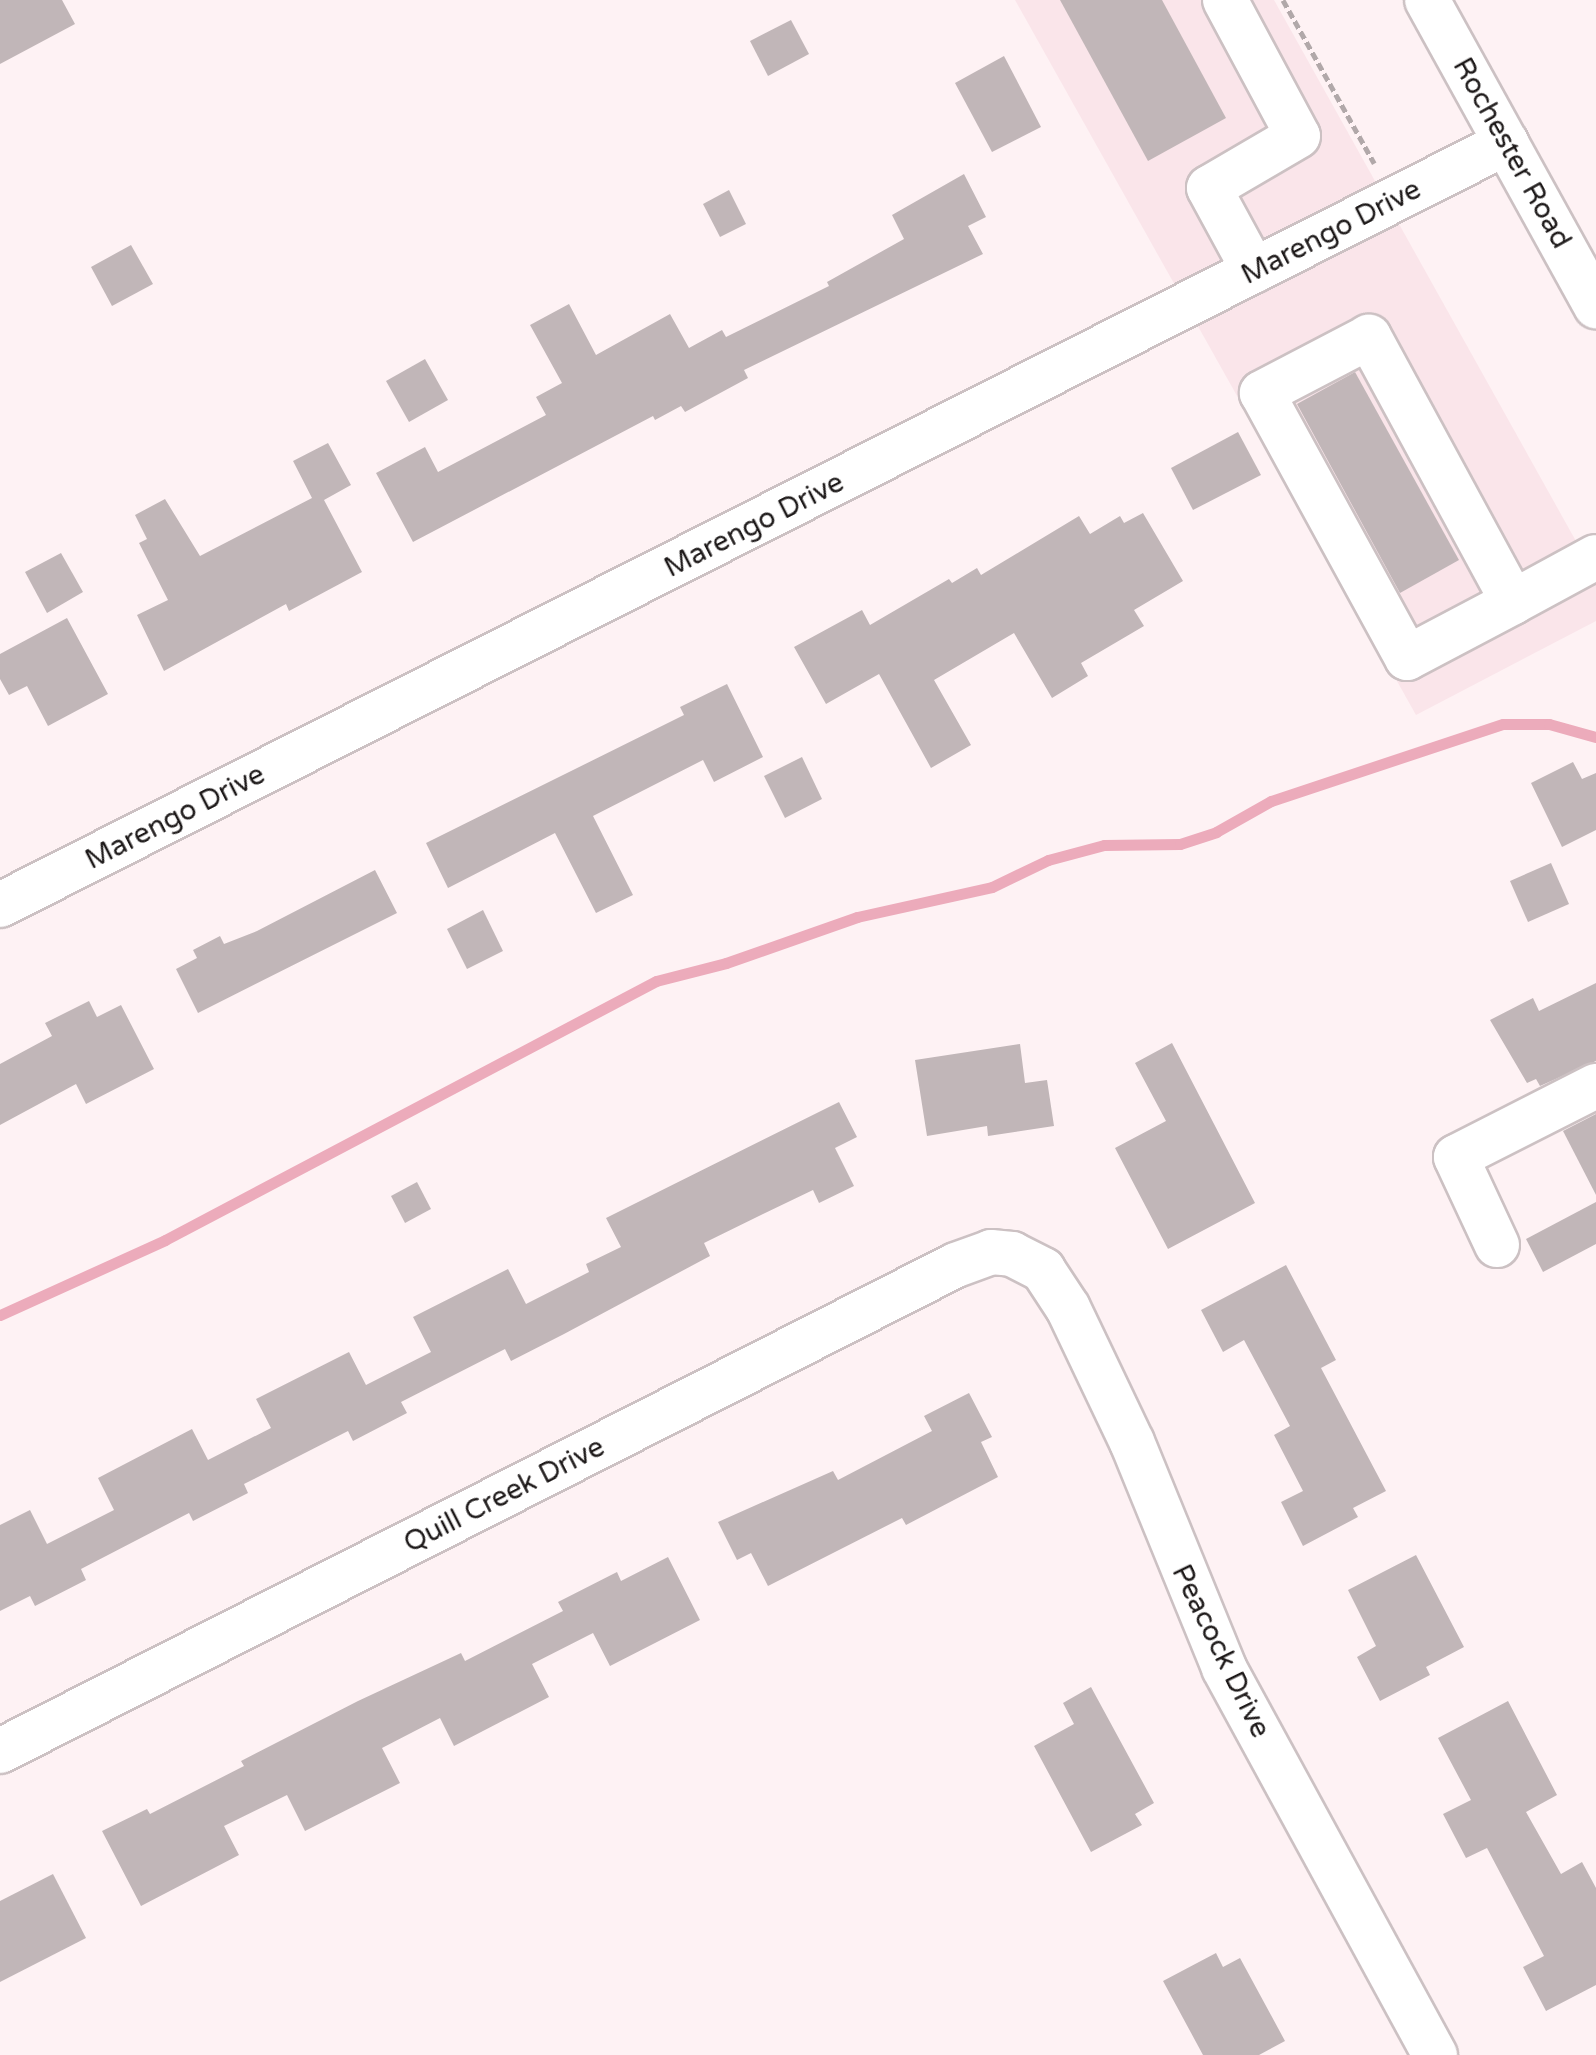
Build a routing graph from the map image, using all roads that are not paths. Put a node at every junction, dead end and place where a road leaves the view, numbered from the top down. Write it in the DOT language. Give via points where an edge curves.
graph roads {
  1 [pos="1225,0"];
  2 [pos="1427,0"];
  3 [pos="1506,143"];
  4 [pos="1254,271"];
  5 [pos="1596,306"];
  6 [pos="1596,557"];
  7 [pos="1513,602"];
  8 [pos="0,905"];
  9 [pos="1596,1086"];
  10 [pos="1497,1245"];
  11 [pos="1012,1254"];
  12 [pos="0,1751"];
  13 [pos="1435,2055"];
  1 -- 4 [label="street" via="1298,136 1209,188"];
  2 -- 3 [label="street, Rochester Road"];
  3 -- 4 [label="street, Marengo Drive"];
  3 -- 5 [label="street, Rochester Road"];
  4 -- 8 [label="street, Marengo Drive"];
  6 -- 7 [label="street"];
  7 -- 7 [label="street" via="1407,658 1262,393 1369,337"];
  9 -- 10 [label="street" via="1456,1157"];
  11 -- 12 [label="street, Quill Creek Drive" via="991,1252 956,1265"];
  11 -- 13 [label="street, Peacock Drive" via="1043,1270 1068,1308 1127,1430 1224,1668"];
}
